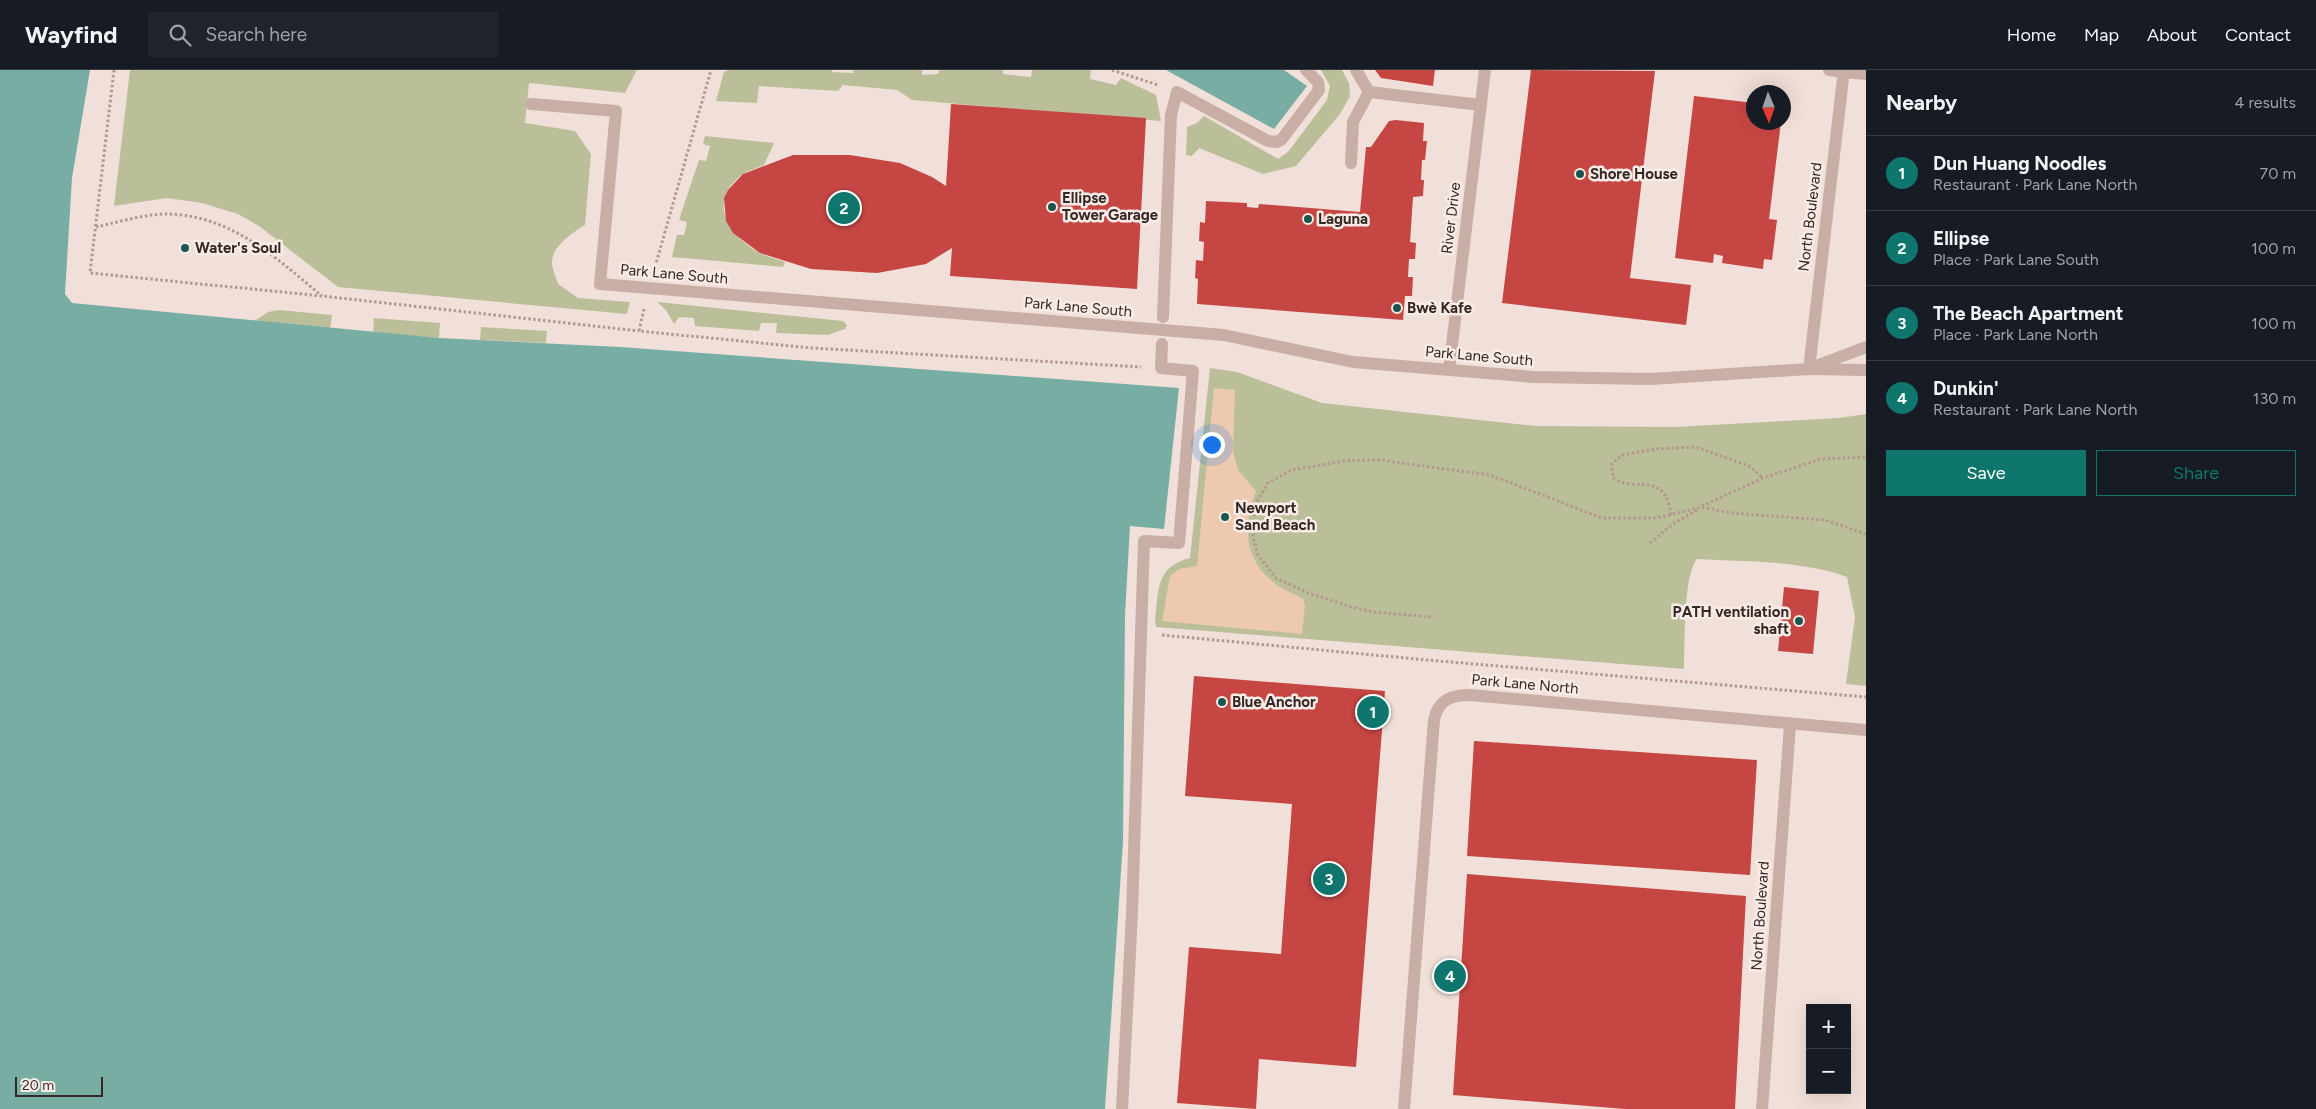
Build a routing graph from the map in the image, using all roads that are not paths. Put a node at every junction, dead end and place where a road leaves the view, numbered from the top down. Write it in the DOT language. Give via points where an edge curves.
graph roads {
  1 [pos="1306,70"];
  2 [pos="1356,70"];
  3 [pos="1485,70"];
  4 [pos="1829,70"];
  5 [pos="1844,71"];
  6 [pos="1866,74"];
  7 [pos="1369,92"];
  8 [pos="531,104"];
  9 [pos="1481,105"];
  10 [pos="1351,162"];
  11 [pos="1163,317"];
  12 [pos="1162,344"];
  13 [pos="1866,347"];
  14 [pos="1809,369"];
  15 [pos="1449,370"];
  16 [pos="1866,370"];
  17 [pos="1790,724"];
  18 [pos="1866,730"];
  19 [pos="1122,1109"];
  20 [pos="1404,1109"];
  21 [pos="1762,1109"];
  1 -- 11 [label="street" via="1318,82 1319,90 1277,142 1268,141 1177,92 1171,115"];
  2 -- 7 [label="street"];
  3 -- 9 [label="street, River Drive"];
  4 -- 5 [label="street"];
  5 -- 6 [label="street"];
  5 -- 14 [label="street, North Boulevard"];
  7 -- 9 [label="street"];
  7 -- 10 [label="street" via="1353,122"];
  8 -- 15 [label="street, Park Lane South" via="616,111 600,284 1224,336 1265,342 1329,358"];
  9 -- 15 [label="street, River Drive"];
  12 -- 19 [label="street" via="1161,368 1193,372 1179,543 1144,541"];
  13 -- 14 [label="street, Park Lane South"];
  14 -- 15 [label="street, Park Lane South" via="1624,380"];
  14 -- 16 [label="street, Park Lane South"];
  17 -- 18 [label="street, Park Lane North"];
  17 -- 20 [label="street, Park Lane North" via="1470,696 1452,697 1441,704 1434,720"];
  17 -- 21 [label="street, North Boulevard"];
}
